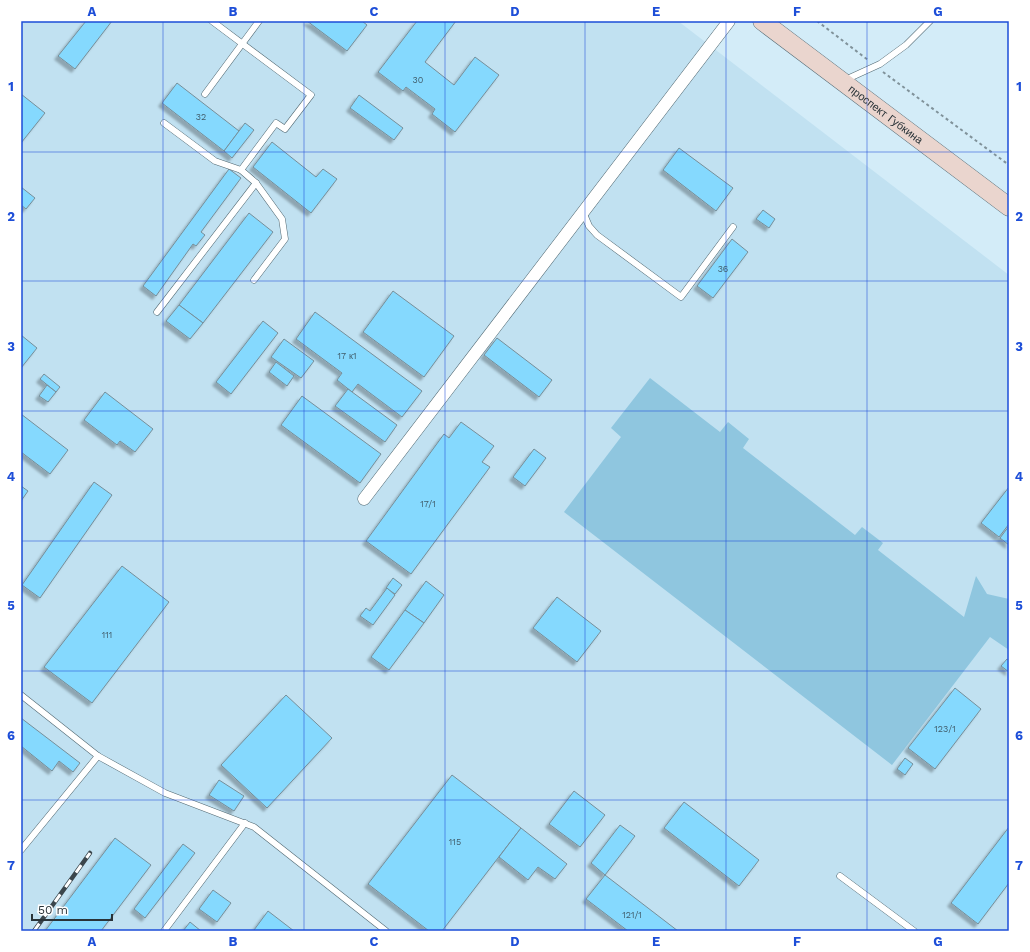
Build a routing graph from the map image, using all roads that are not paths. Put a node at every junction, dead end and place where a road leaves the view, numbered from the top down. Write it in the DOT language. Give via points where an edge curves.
graph roads {
  1 [pos="212,21"];
  2 [pos="259,21"];
  3 [pos="729,21"];
  4 [pos="762,21"];
  5 [pos="930,21"];
  6 [pos="242,43"];
  7 [pos="842,82"];
  8 [pos="205,94"];
  9 [pos="164,123"];
  10 [pos="242,170"];
  11 [pos="256,183"];
  12 [pos="1009,207"];
  13 [pos="583,212"];
  14 [pos="733,227"];
  15 [pos="254,280"];
  16 [pos="157,312"];
  17 [pos="364,499"];
  18 [pos="21,695"];
  19 [pos="98,756"];
  20 [pos="245,824"];
  21 [pos="21,850"];
  22 [pos="840,876"];
  23 [pos="164,931"];
  24 [pos="386,931"];
  25 [pos="914,931"];
  1 -- 6 [label="lane"];
  2 -- 6 [label="lane"];
  3 -- 13 [label="street"];
  4 -- 7 [label="main road, проспект Губкина"];
  5 -- 7 [label="lane" via="906,45 875,66"];
  6 -- 8 [label="lane"];
  6 -- 10 [label="lane" via="311,95 285,129 276,123"];
  7 -- 12 [label="main road, проспект Губкина"];
  9 -- 10 [label="lane" via="215,161"];
  10 -- 11 [label="lane"];
  11 -- 15 [label="lane" via="282,219 285,239"];
  11 -- 16 [label="lane"];
  13 -- 14 [label="lane" via="589,226 598,235 681,297"];
  13 -- 17 [label="street"];
  18 -- 19 [label="lane"];
  19 -- 20 [label="lane" via="165,793"];
  19 -- 21 [label="lane"];
  20 -- 23 [label="lane"];
  20 -- 24 [label="lane" via="254,827"];
  22 -- 25 [label="lane"];
}
